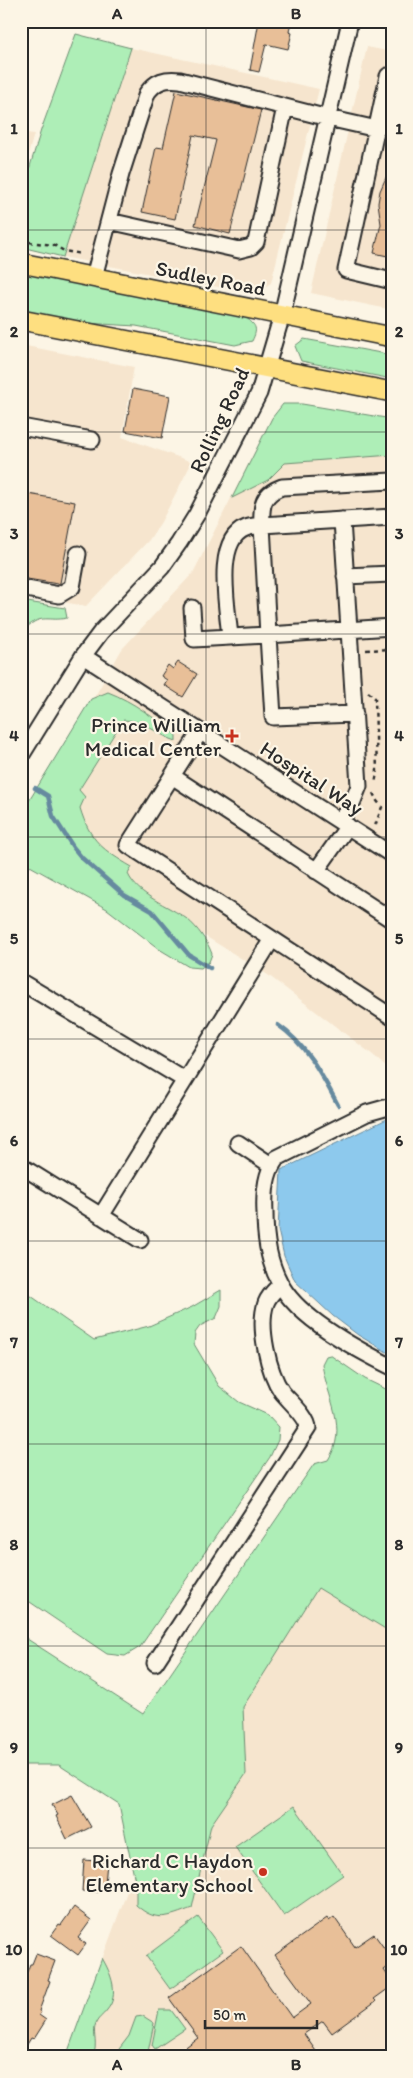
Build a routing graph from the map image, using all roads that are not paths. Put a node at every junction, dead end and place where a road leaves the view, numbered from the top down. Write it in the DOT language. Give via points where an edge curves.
graph roads {
  1 [pos="350,21"];
  2 [pos="392,77"];
  3 [pos="285,107"];
  4 [pos="386,113"];
  5 [pos="328,118"];
  6 [pos="377,129"];
  7 [pos="109,221"];
  8 [pos="21,264"];
  9 [pos="94,277"];
  10 [pos="392,281"];
  11 [pos="282,315"];
  12 [pos="21,320"];
  13 [pos="392,337"];
  14 [pos="267,368"];
  15 [pos="392,392"];
  16 [pos="21,427"];
  17 [pos="92,440"];
  18 [pos="392,481"];
  19 [pos="392,517"];
  20 [pos="342,520"];
  21 [pos="262,525"];
  22 [pos="78,554"];
  23 [pos="392,574"];
  24 [pos="345,576"];
  25 [pos="21,588"];
  26 [pos="192,608"];
  27 [pos="392,627"];
  28 [pos="349,630"];
  29 [pos="268,635"];
  30 [pos="230,637"];
  31 [pos="83,656"];
  32 [pos="354,714"];
  33 [pos="200,732"];
  34 [pos="21,756"];
  35 [pos="172,776"];
  36 [pos="344,824"];
  37 [pos="392,855"];
  38 [pos="316,871"];
  39 [pos="392,920"];
  40 [pos="272,939"];
  41 [pos="21,982"];
  42 [pos="392,1017"];
  43 [pos="185,1080"];
  44 [pos="392,1106"];
  45 [pos="238,1143"];
  46 [pos="271,1165"];
  47 [pos="21,1166"];
  48 [pos="101,1216"];
  49 [pos="140,1240"];
  50 [pos="280,1285"];
  51 [pos="392,1367"];
  52 [pos="155,1663"];
  1 -- 5 [label="street, Rolling Road"];
  2 -- 4 [label="street" via="388,76"];
  3 -- 5 [label="street"];
  3 -- 7 [label="street" via="171,78 161,80 147,93"];
  3 -- 7 [label="street" via="256,242 251,247 239,250"];
  4 -- 6 [label="street"];
  5 -- 6 [label="street"];
  5 -- 11 [label="street, Rolling Road"];
  6 -- 10 [label="street" via="346,270"];
  7 -- 9 [label="street"];
  8 -- 9 [label="main road, Sudley Road"];
  9 -- 11 [label="main road, Sudley Road"];
  11 -- 13 [label="main road, Sudley Road"];
  11 -- 14 [label="street, Rolling Road"];
  12 -- 14 [label="main road"];
  14 -- 15 [label="main road"];
  14 -- 31 [label="street, Rolling Road" via="248,416 179,543 162,567"];
  16 -- 17 [label="street"];
  18 -- 21 [label="street" via="282,486 272,490 261,507"];
  19 -- 20 [label="street"];
  20 -- 21 [label="street"];
  20 -- 24 [label="street"];
  21 -- 29 [label="street"];
  21 -- 30 [label="street" via="245,528 235,536 226,555"];
  22 -- 25 [label="street" via="72,587 60,595"];
  23 -- 24 [label="street"];
  24 -- 28 [label="street"];
  26 -- 30 [label="street" via="194,639"];
  27 -- 28 [label="street"];
  28 -- 29 [label="street"];
  28 -- 32 [label="street"];
  29 -- 30 [label="street"];
  29 -- 32 [label="street" via="273,717"];
  31 -- 33 [label="street, Hospital Way"];
  31 -- 34 [label="street, Rolling Road"];
  32 -- 36 [label="street" via="359,786"];
  33 -- 35 [label="street"];
  33 -- 36 [label="street, Hospital Way"];
  35 -- 38 [label="street"];
  35 -- 40 [label="street" via="128,845"];
  36 -- 37 [label="street, Hospital Way"];
  36 -- 38 [label="street"];
  38 -- 39 [label="street"];
  40 -- 42 [label="street"];
  40 -- 43 [label="street"];
  41 -- 43 [label="street"];
  43 -- 48 [label="street"];
  44 -- 46 [label="street" via="368,1113 302,1145 277,1158"];
  45 -- 46 [label="street"];
  46 -- 50 [label="street" via="265,1192 265,1235"];
  47 -- 48 [label="street"];
  48 -- 49 [label="street"];
  50 -- 51 [label="street" via="328,1331"];
  50 -- 52 [label="street" via="267,1301 263,1314 269,1363 281,1390 306,1418 308,1428"];
}
